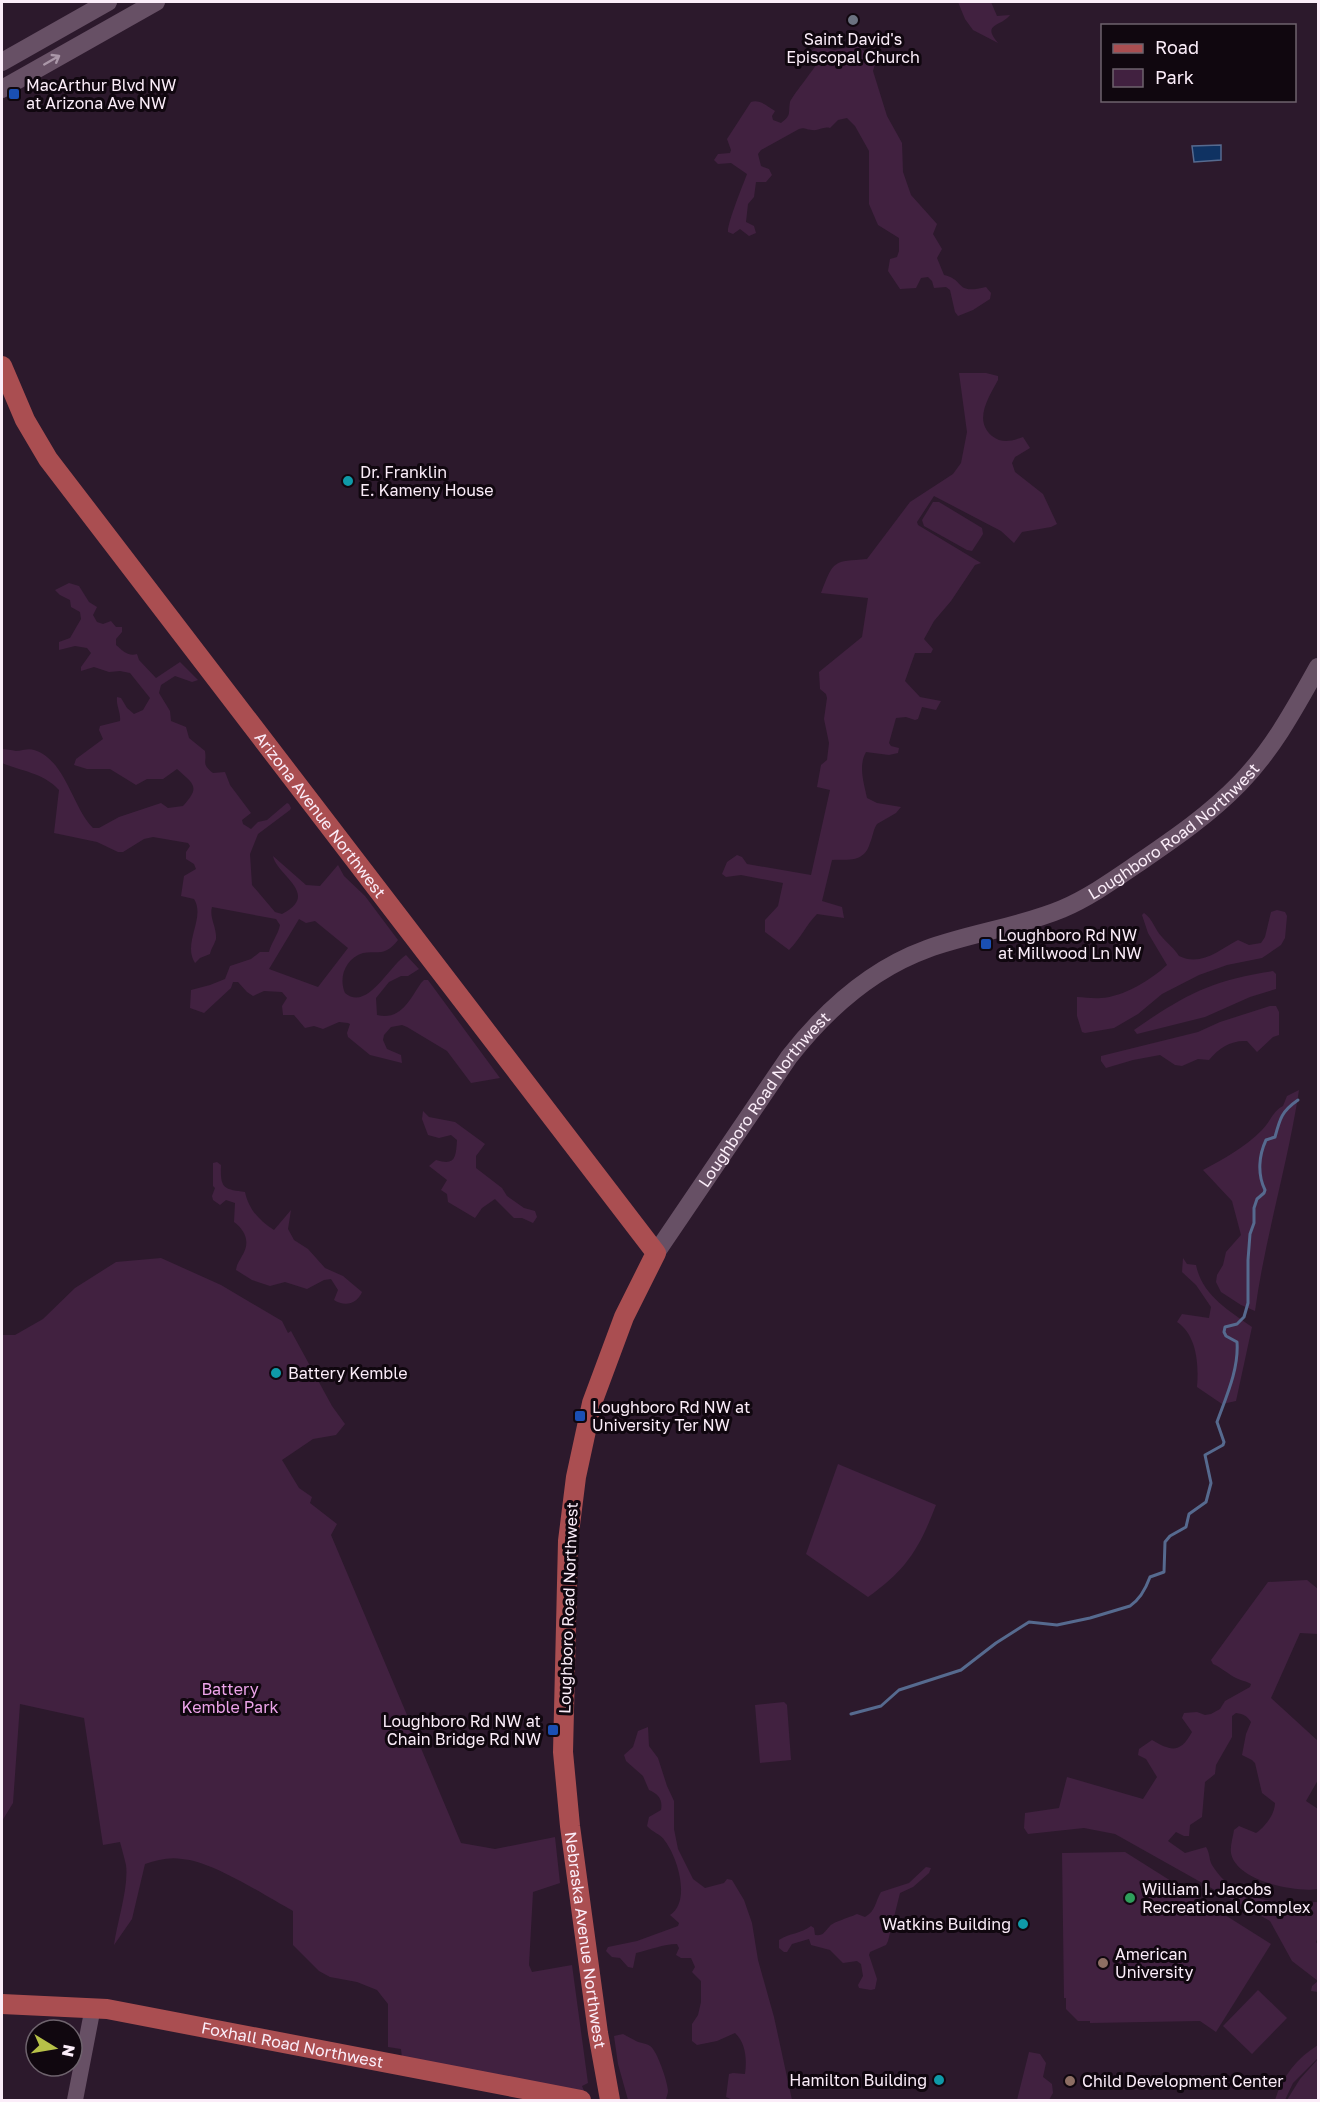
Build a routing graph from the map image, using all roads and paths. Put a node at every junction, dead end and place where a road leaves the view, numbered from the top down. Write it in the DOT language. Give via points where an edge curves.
graph roads {
  1 [pos="108,2"];
  2 [pos="156,2"];
  3 [pos="2,62"];
  4 [pos="2,90"];
  5 [pos="2,366"];
  6 [pos="1318,667"];
  7 [pos="656,1253"];
  8 [pos="565,1777"];
  9 [pos="2,2004"];
  10 [pos="93,2007"];
  11 [pos="75,2100"];
  12 [pos="581,2100"];
  13 [pos="610,2100"];
  1 -- 3 [label="main road"];
  4 -- 2 [label="main road, one-way"];
  5 -- 7 [label="main road, Arizona Avenue Northwest" via="24,420 48,459"];
  6 -- 7 [label="main road, Loughboro Road Northwest" via="1253,769 1182,832 1069,906 912,955 872,978 836,1006 789,1057"];
  7 -- 8 [label="main road, Loughboro Road Northwest" via="610,1350 592,1403 576,1477 568,1541"];
  8 -- 13 [label="main road, Nebraska Avenue Northwest"];
  9 -- 10 [label="main road, Foxhall Road Northwest"];
  10 -- 11 [label="street"];
  10 -- 12 [label="main road, Foxhall Road Northwest"];
}
